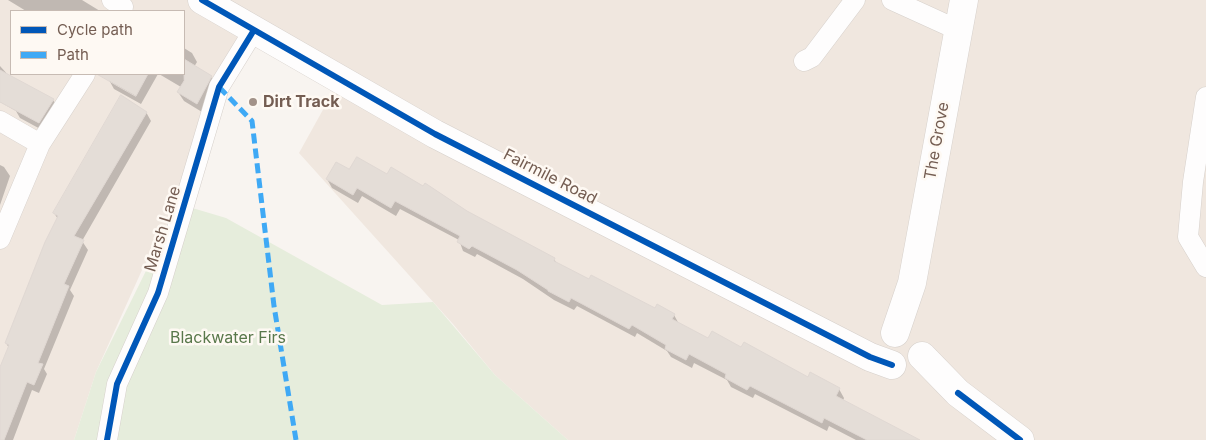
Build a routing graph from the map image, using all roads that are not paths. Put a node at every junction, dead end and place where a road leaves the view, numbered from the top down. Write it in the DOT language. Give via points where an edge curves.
graph roads {
  1 [pos="202,0"];
  2 [pos="855,0"];
  3 [pos="892,0"];
  4 [pos="964,0"];
  5 [pos="254,30"];
  6 [pos="958,30"];
  7 [pos="804,62"];
  8 [pos="84,75"];
  9 [pos="1206,97"];
  10 [pos="0,120"];
  11 [pos="40,144"];
  12 [pos="0,240"];
  13 [pos="1206,267"];
  14 [pos="903,350"];
  15 [pos="108,440"];
  16 [pos="1020,440"];
  1 -- 5 [label="main road, Fairmile Road"];
  2 -- 7 [label="street" via="812,57"];
  3 -- 6 [label="street"];
  4 -- 6 [label="main road, The Grove"];
  5 -- 14 [label="main road, Fairmile Road" via="436,134 870,357"];
  5 -- 15 [label="street, Marsh Lane" via="219,87 158,293 117,384"];
  6 -- 14 [label="main road, The Grove"];
  8 -- 11 [label="street"];
  9 -- 13 [label="street" via="1188,237"];
  10 -- 11 [label="street"];
  11 -- 12 [label="street"];
  14 -- 16 [label="main road"];
}
